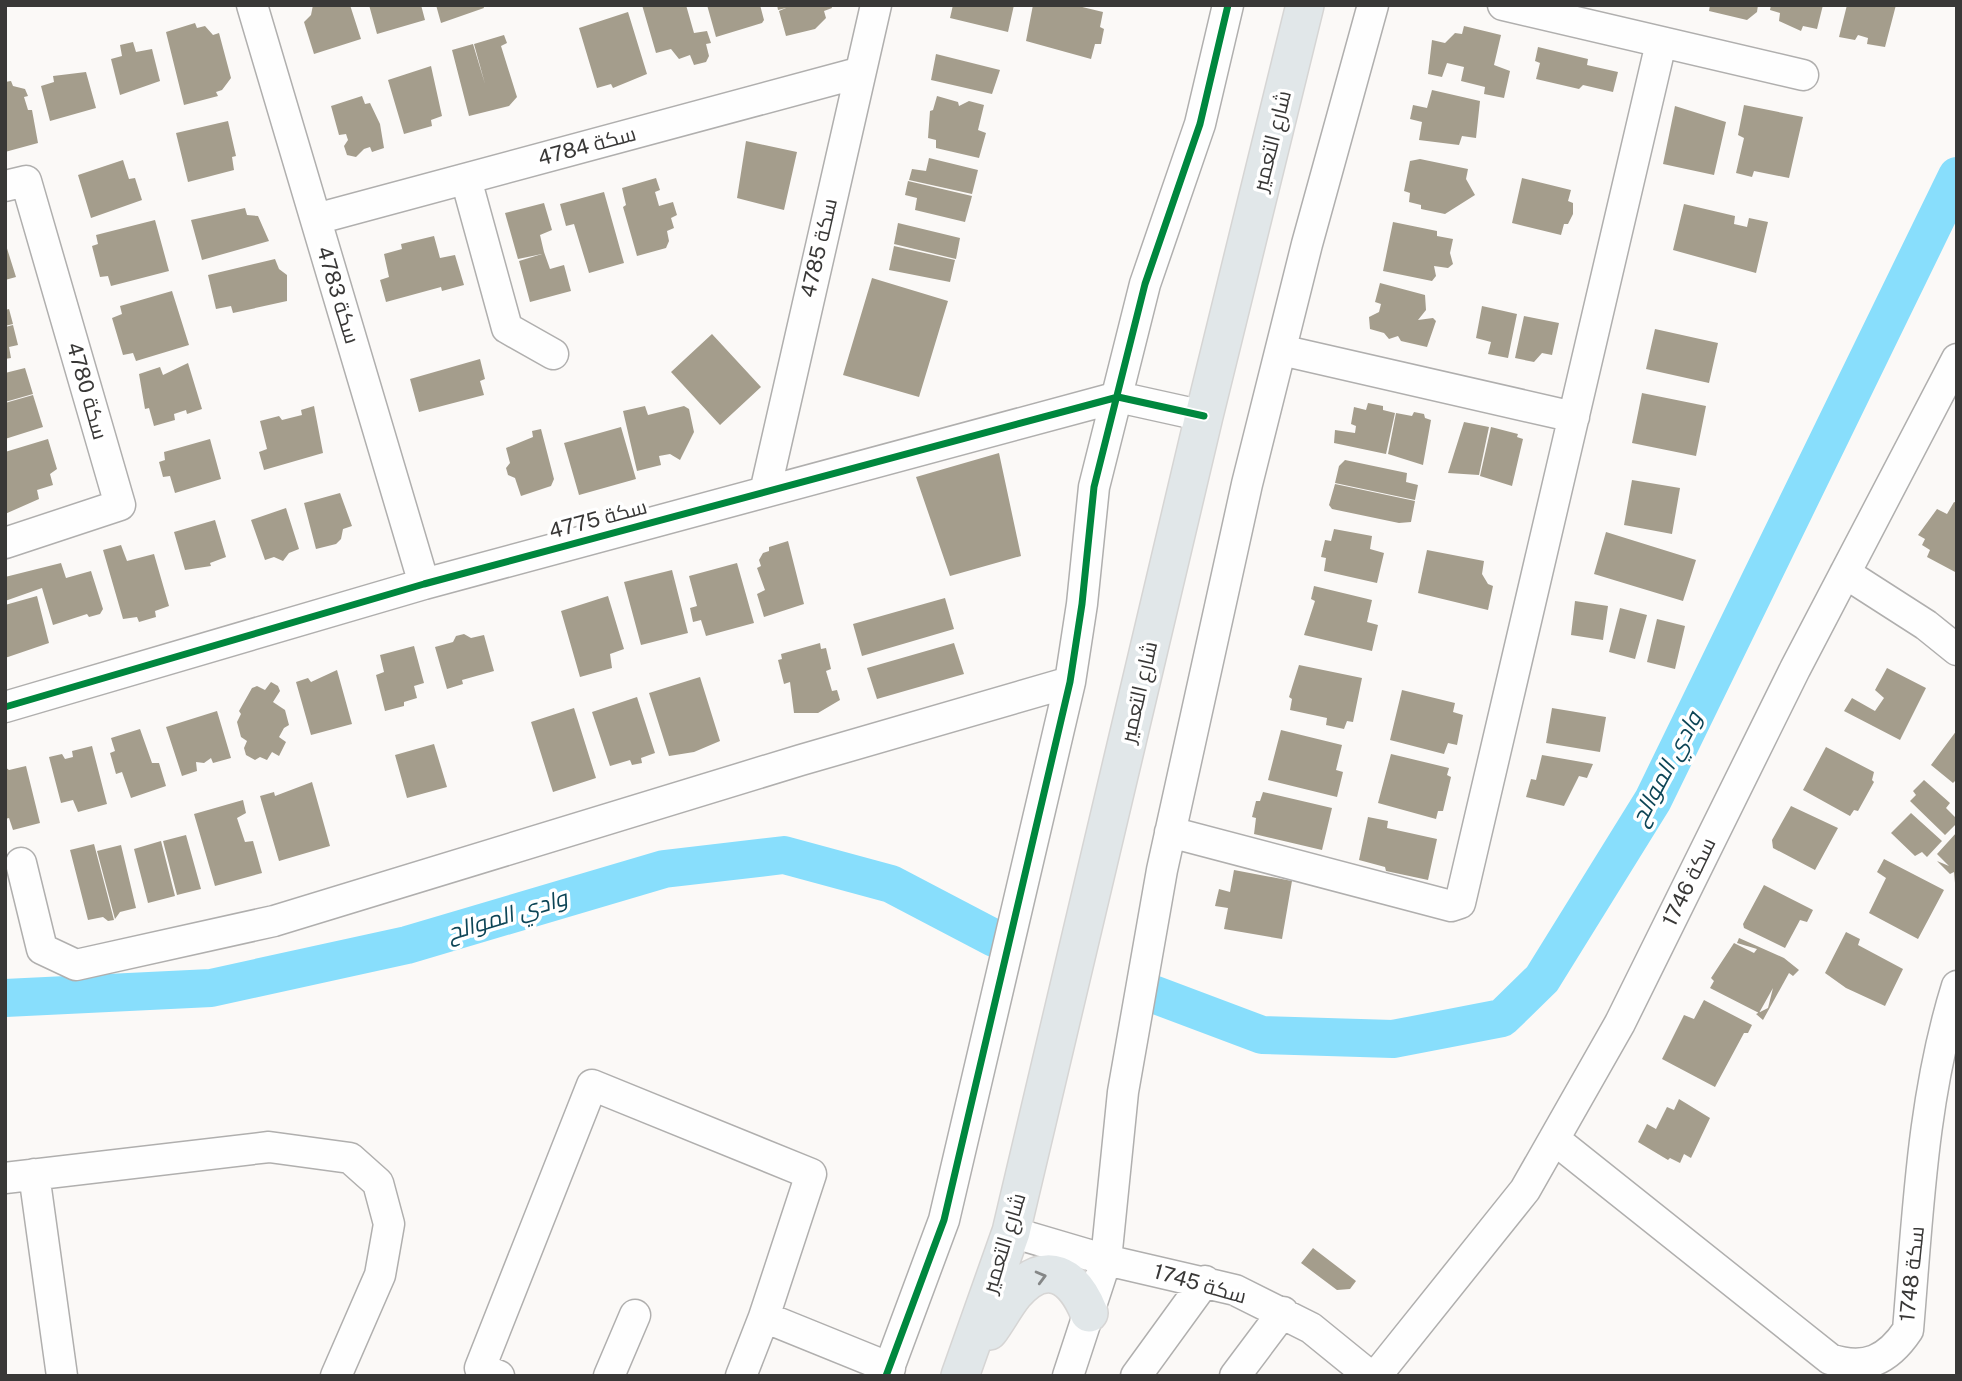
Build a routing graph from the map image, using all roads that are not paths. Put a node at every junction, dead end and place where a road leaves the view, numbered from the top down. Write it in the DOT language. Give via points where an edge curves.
graph roads {
  1 [pos="252,5"];
  2 [pos="876,5"];
  3 [pos="1228,5"];
  4 [pos="1306,5"];
  5 [pos="1373,5"];
  6 [pos="1503,5"];
  7 [pos="1661,43"];
  8 [pos="858,73"];
  9 [pos="1803,75"];
  10 [pos="466,179"];
  11 [pos="5,186"];
  12 [pos="316,219"];
  13 [pos="1281,350"];
  14 [pos="553,354"];
  15 [pos="1957,359"];
  16 [pos="1118,397"];
  17 [pos="1204,416"];
  18 [pos="1574,417"];
  19 [pos="765,492"];
  20 [pos="5,544"];
  21 [pos="1845,573"];
  22 [pos="424,584"];
  23 [pos="1957,650"];
  24 [pos="1070,682"];
  25 [pos="5,707"];
  26 [pos="1170,832"];
  27 [pos="21,863"];
  28 [pos="1957,986"];
  29 [pos="1554,1139"];
  30 [pos="20,1176"];
  31 [pos="1011,1232"];
  32 [pos="1106,1260"];
  33 [pos="1205,1282"];
  34 [pos="1089,1312"];
  35 [pos="1283,1312"];
  36 [pos="635,1315"];
  37 [pos="764,1317"];
  38 [pos="962,1369"];
  39 [pos="888,1372"];
  40 [pos="62,1376"];
  41 [pos="336,1376"];
  42 [pos="499,1376"];
  43 [pos="609,1376"];
  44 [pos="741,1376"];
  45 [pos="1068,1376"];
  46 [pos="1136,1376"];
  47 [pos="1235,1376"];
  48 [pos="1373,1376"];
  1 -- 12 [label="street, سكة 4783"];
  2 -- 8 [label="street, سكة 4785"];
  3 -- 16 [label="street" via="1200,124 1145,284"];
  4 -- 17 [label="main road, شارع التعمير"];
  5 -- 13 [label="street"];
  6 -- 7 [label="street"];
  7 -- 9 [label="street"];
  7 -- 18 [label="street"];
  8 -- 10 [label="street, سكة 4784"];
  8 -- 19 [label="street, سكة 4785"];
  10 -- 12 [label="street, سكة 4784"];
  10 -- 14 [label="street" via="507,328"];
  11 -- 20 [label="street, سكة 4780" via="26,181 120,505"];
  12 -- 22 [label="street, سكة 4783"];
  13 -- 18 [label="street"];
  13 -- 26 [label="street"];
  15 -- 21 [label="street, سكة 1746"];
  16 -- 17 [label="street, سكة 4775"];
  16 -- 19 [label="street, سكة 4775"];
  16 -- 24 [label="street" via="1094,487"];
  17 -- 31 [label="main road, شارع التعمير"];
  18 -- 26 [label="street" via="1460,903 1451,906"];
  19 -- 22 [label="street, سكة 4775"];
  21 -- 23 [label="street"];
  21 -- 29 [label="street, سكة 1746" via="1620,1023"];
  22 -- 25 [label="street, سكة 4775"];
  24 -- 27 [label="street" via="274,921 76,965 42,949"];
  24 -- 39 [label="street" via="944,1220"];
  26 -- 32 [label="street" via="1123,1092"];
  28 -- 29 [label="street, سكة 1748" via="1925,1123 1908,1330 1897,1347 1880,1360 1848,1365 1830,1359"];
  29 -- 48 [label="street, سكة 1746" via="1525,1190"];
  30 -- 40 [label="street"];
  30 -- 41 [label="street" via="269,1147 350,1158 378,1183 389,1224 380,1275"];
  31 -- 32 [label="street, سكة 1745"];
  31 -- 38 [label="main road, شارع التعمير"];
  32 -- 33 [label="street, سكة 1745"];
  32 -- 34 [label="street"];
  33 -- 35 [label="street, سكة 1745"];
  33 -- 46 [label="street"];
  38 -- 34 [label="main road, one-way" via="1014,1293 1040,1276 1069,1279"];
  34 -- 45 [label="street"];
  35 -- 47 [label="street"];
  35 -- 48 [label="street, سكة 1745"];
  36 -- 43 [label="street"];
  37 -- 39 [label="street"];
  37 -- 42 [label="street" via="811,1174 592,1085 480,1368"];
  37 -- 44 [label="street"];
}
